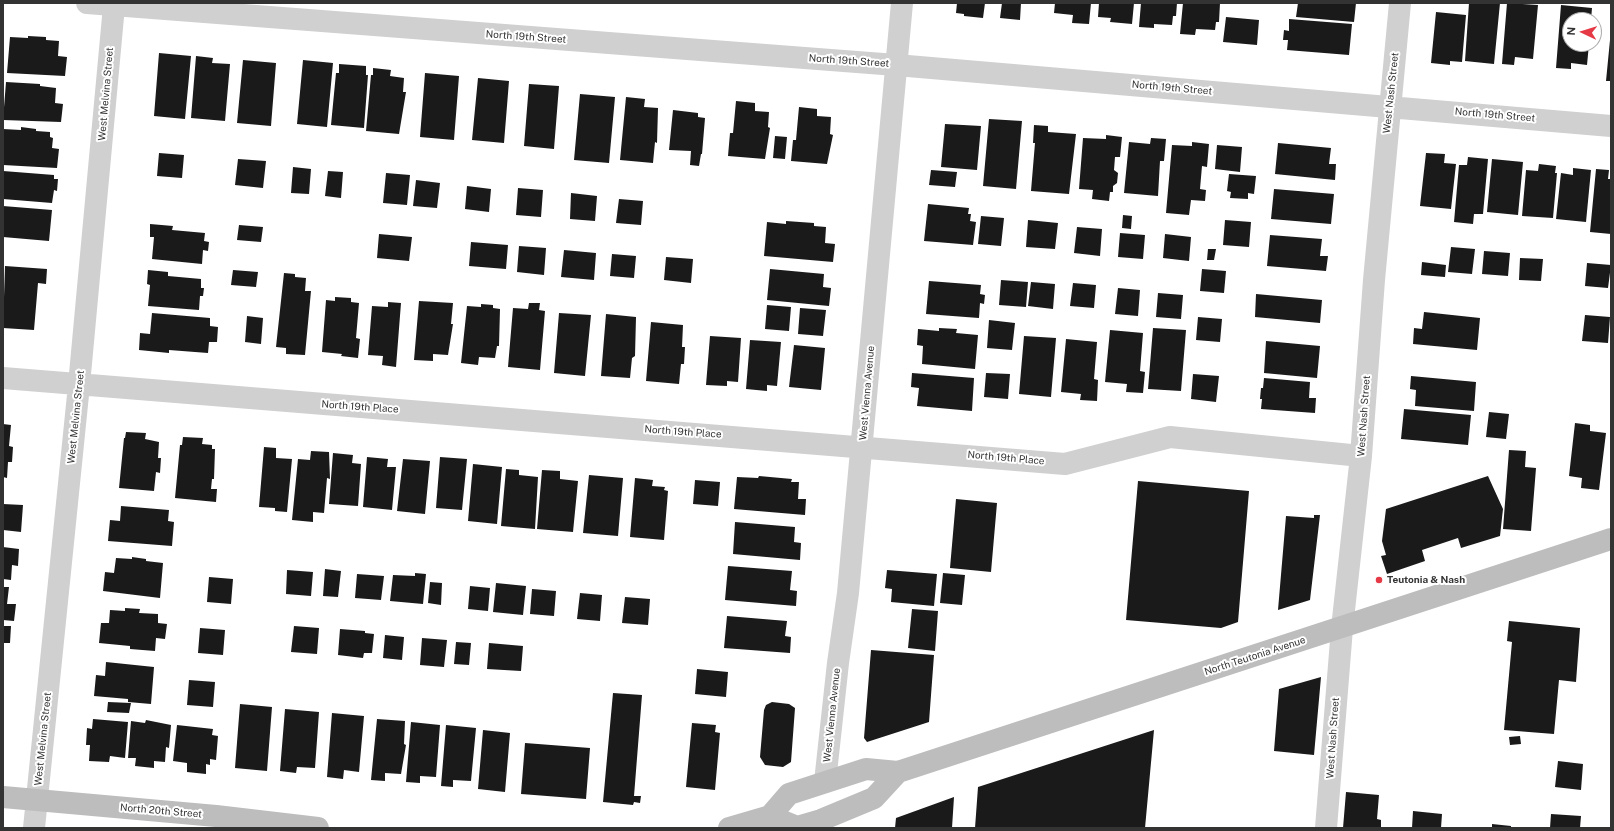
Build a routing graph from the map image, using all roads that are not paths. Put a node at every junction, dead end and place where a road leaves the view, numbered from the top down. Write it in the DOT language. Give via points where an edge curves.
graph roads {
  1 [pos="87,3"];
  2 [pos="902,3"];
  3 [pos="1400,3"];
  4 [pos="114,6"];
  5 [pos="896,64"];
  6 [pos="1390,106"];
  7 [pos="1611,126"];
  8 [pos="3,378"];
  9 [pos="80,385"];
  10 [pos="862,446"];
  11 [pos="1361,456"];
  12 [pos="1611,539"];
  13 [pos="1342,628"];
  14 [pos="898,772"];
  15 [pos="825,782"];
  16 [pos="3,797"];
  17 [pos="37,800"];
  18 [pos="770,816"];
  19 [pos="740,827"];
  20 [pos="34,828"];
  21 [pos="318,828"];
  22 [pos="1326,828"];
  1 -- 4 [label="street, North 19th Street"];
  2 -- 5 [label="street, West Vienna Avenue"];
  3 -- 6 [label="street, West Nash Street"];
  4 -- 5 [label="street, North 19th Street"];
  4 -- 9 [label="street, West Melvina Street"];
  5 -- 6 [label="street, North 19th Street"];
  5 -- 10 [label="street, West Vienna Avenue"];
  6 -- 7 [label="street, North 19th Street"];
  6 -- 11 [label="street, West Nash Street"];
  8 -- 9 [label="street, North 19th Place"];
  9 -- 10 [label="street, North 19th Place"];
  9 -- 17 [label="street, West Melvina Street"];
  10 -- 11 [label="street, North 19th Place" via="1066,464 1170,437"];
  10 -- 15 [label="street, West Vienna Avenue" via="848,593"];
  11 -- 13 [label="street, West Nash Street"];
  12 -- 13 [label="main road, North Teutonia Avenue"];
  13 -- 14 [label="main road, North Teutonia Avenue"];
  13 -- 22 [label="street, West Nash Street"];
  14 -- 15 [label="main road, North Teutonia Avenue" via="866,769"];
  14 -- 18 [label="main road, North Teutonia Avenue" via="874,798 821,820 797,827"];
  15 -- 18 [label="main road, North Teutonia Avenue" via="789,794"];
  16 -- 17 [label="main road, North 20th Street"];
  17 -- 20 [label="street, West Melvina Street"];
  17 -- 21 [label="main road, North 20th Street"];
  18 -- 19 [label="main road"];
}
